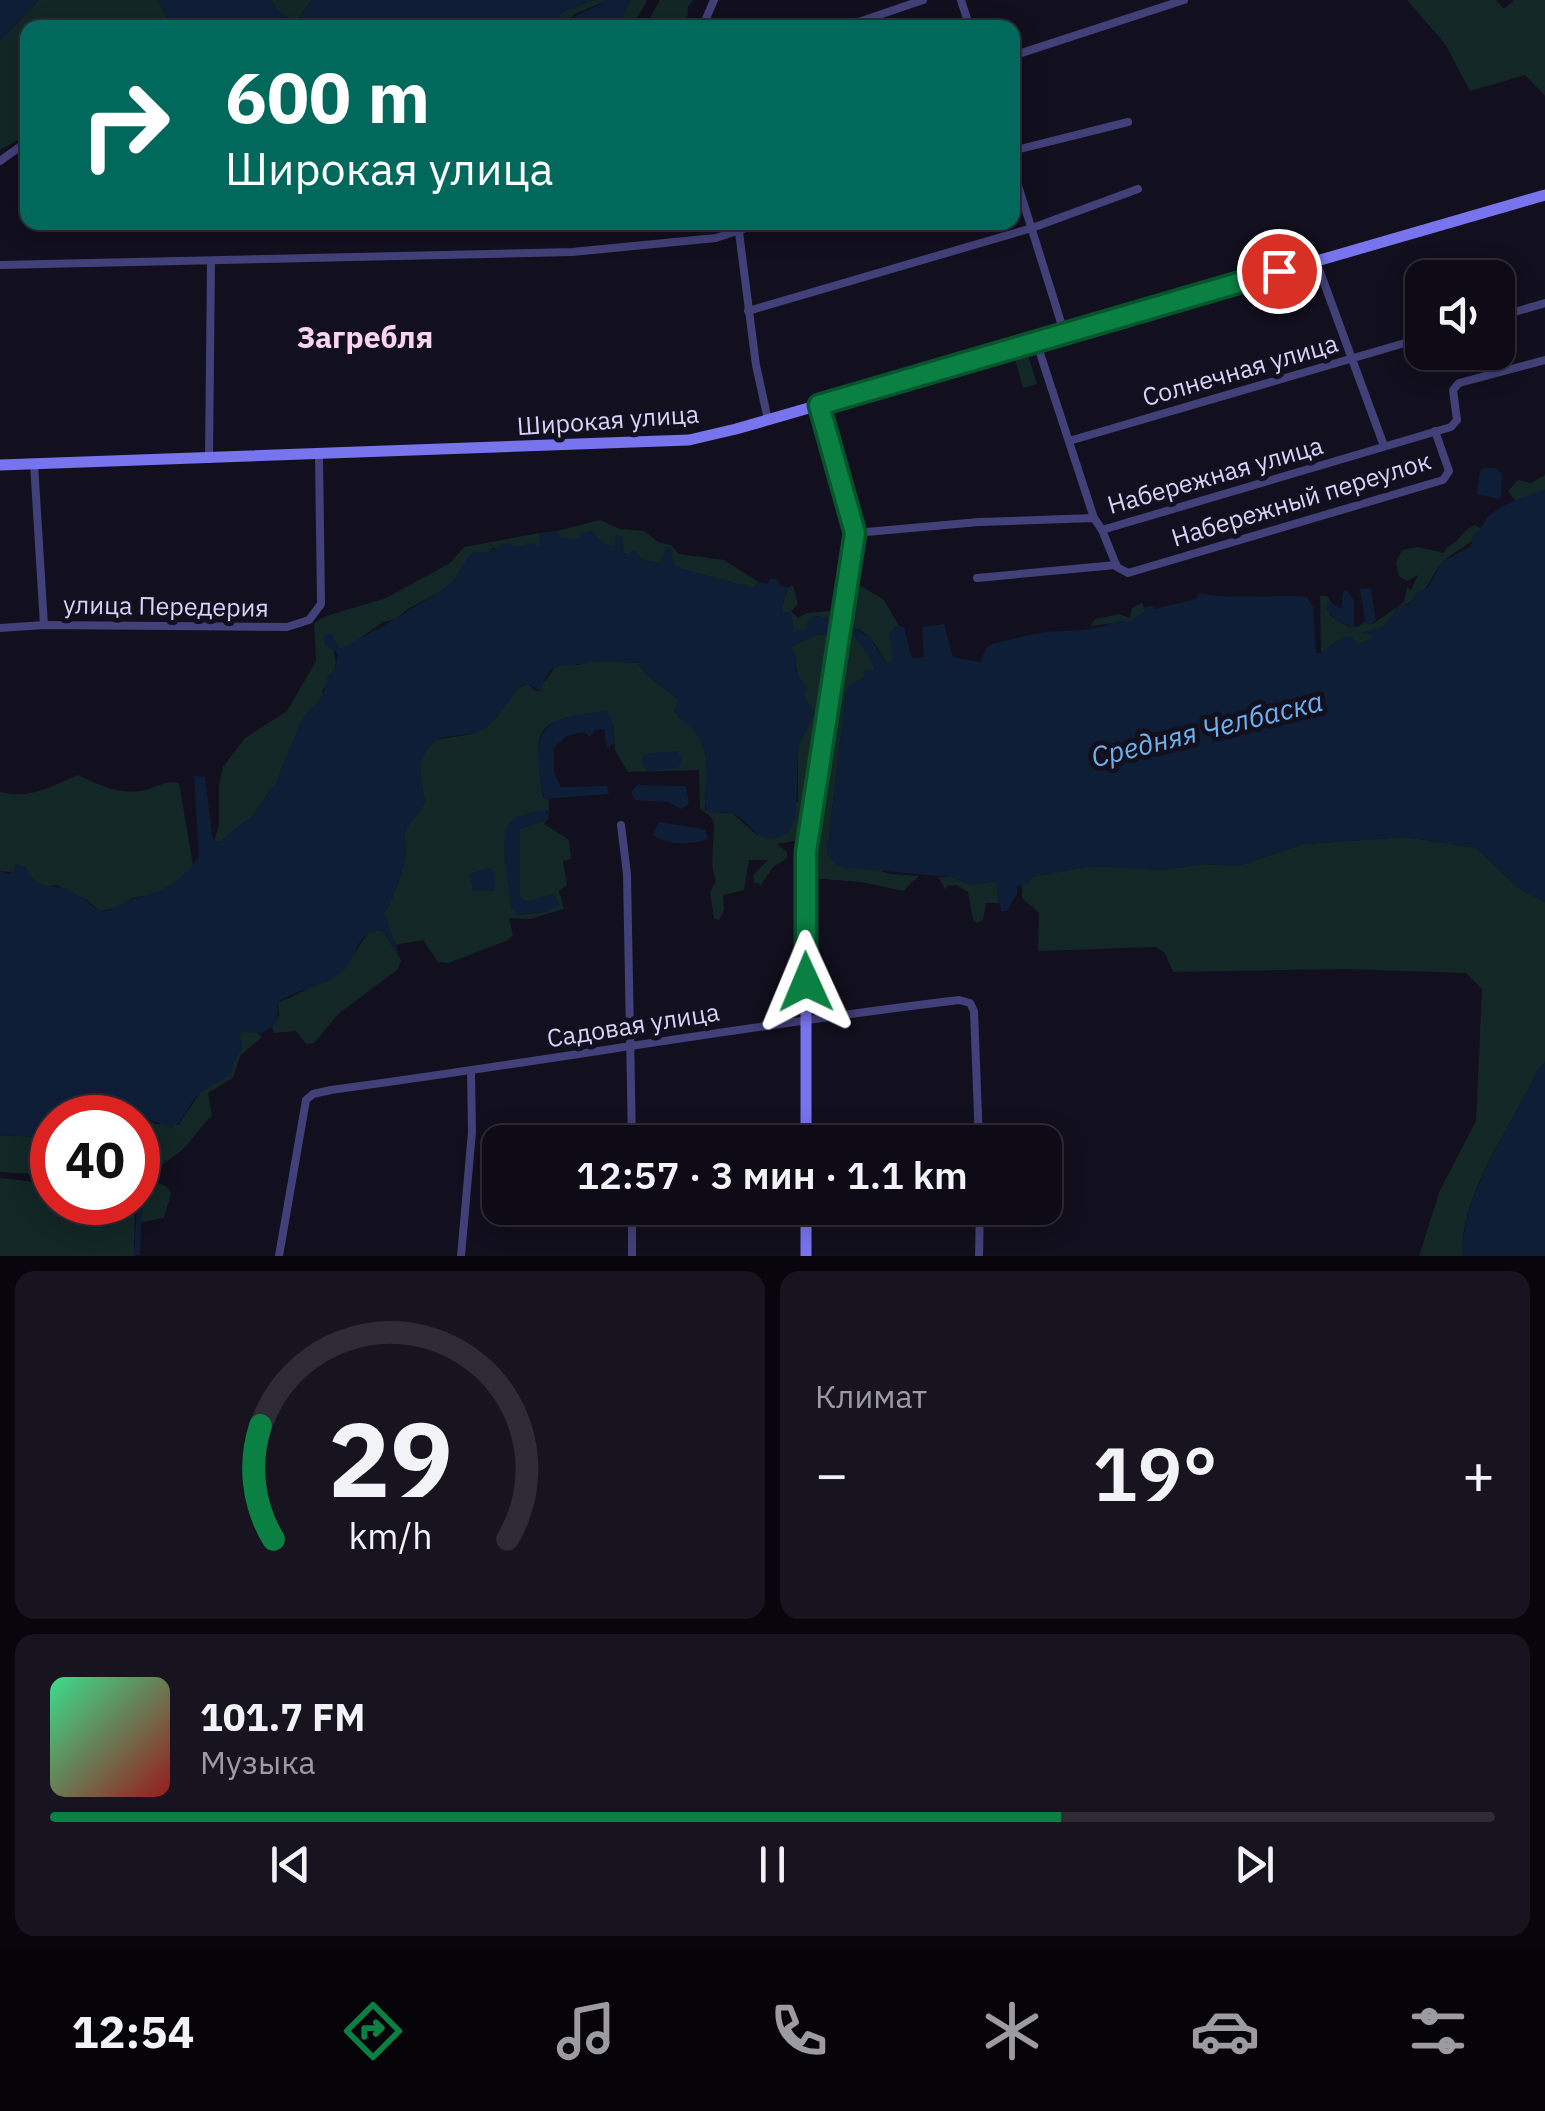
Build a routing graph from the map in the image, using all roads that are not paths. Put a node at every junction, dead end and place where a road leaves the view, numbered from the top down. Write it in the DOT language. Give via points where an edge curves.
graph roads {
  1 [pos="924,0"];
  2 [pos="1184,0"];
  3 [pos="865,20"];
  4 [pos="1020,53"];
  5 [pos="1128,122"];
  6 [pos="1020,149"];
  7 [pos="1138,189"];
  8 [pos="1020,191"];
  9 [pos="1545,195"];
  10 [pos="1032,228"];
  11 [pos="730,230"];
  12 [pos="740,230"];
  13 [pos="1316,260"];
  14 [pos="210,261"];
  15 [pos="0,265"];
  16 [pos="1545,303"];
  17 [pos="748,310"];
  18 [pos="1515,312"];
  19 [pos="1064,332"];
  20 [pos="1036,341"];
  21 [pos="1405,343"];
  22 [pos="1351,359"];
  23 [pos="1545,360"];
  24 [pos="819,405"];
  25 [pos="768,420"];
  26 [pos="1435,431"];
  27 [pos="1070,441"];
  28 [pos="1384,446"];
  29 [pos="319,455"];
  30 [pos="209,459"];
  31 [pos="0,464"];
  32 [pos="34,464"];
  33 [pos="1094,518"];
  34 [pos="1102,530"];
  35 [pos="855,533"];
  36 [pos="1119,568"];
  37 [pos="976,578"];
  38 [pos="44,625"];
  39 [pos="0,628"];
  40 [pos="621,825"];
  41 [pos="806,1018"];
  42 [pos="632,1045"];
  43 [pos="471,1071"];
  44 [pos="632,1125"];
  45 [pos="806,1125"];
  46 [pos="979,1125"];
  47 [pos="632,1225"];
  48 [pos="806,1225"];
  49 [pos="980,1225"];
  50 [pos="279,1256"];
  51 [pos="461,1256"];
  52 [pos="632,1256"];
  53 [pos="806,1256"];
  54 [pos="979,1256"];
  1 -- 3 [label="street"];
  2 -- 4 [label="street"];
  5 -- 6 [label="street"];
  7 -- 10 [label="street"];
  8 -- 10 [label="street"];
  9 -- 13 [label="street, Широкая улица"];
  10 -- 17 [label="street"];
  10 -- 19 [label="street"];
  11 -- 14 [label="street" via="686,243 590,250"];
  12 -- 17 [label="street"];
  13 -- 19 [label="street, Широкая улица"];
  13 -- 22 [label="street"];
  14 -- 15 [label="street"];
  14 -- 30 [label="street"];
  16 -- 18 [label="street"];
  17 -- 25 [label="street"];
  19 -- 20 [label="street, Широкая улица"];
  20 -- 24 [label="street, Широкая улица"];
  20 -- 27 [label="street"];
  21 -- 22 [label="street, Солнечная улица"];
  22 -- 27 [label="street, Солнечная улица"];
  22 -- 28 [label="street"];
  23 -- 26 [label="street" via="1459,383 1452,395 1457,420"];
  24 -- 25 [label="street, Широкая улица"];
  24 -- 35 [label="street"];
  25 -- 29 [label="street, Широкая улица" via="672,442"];
  26 -- 28 [label="street, Набережная улица"];
  26 -- 36 [label="street, Набережный переулок" via="1449,472 1443,480"];
  27 -- 33 [label="street"];
  28 -- 34 [label="street, Набережная улица"];
  29 -- 30 [label="street, Широкая улица"];
  29 -- 38 [label="street, улица Передерия" via="321,604 309,620 287,627"];
  30 -- 32 [label="street, Широкая улица"];
  31 -- 32 [label="street, Широкая улица"];
  32 -- 38 [label="street"];
  33 -- 34 [label="street, Набережная улица"];
  33 -- 35 [label="street, Набережная улица"];
  34 -- 36 [label="street"];
  35 -- 41 [label="street" via="806,852"];
  36 -- 37 [label="street, Набережный переулок"];
  38 -- 39 [label="street, улица Передерия"];
  40 -- 42 [label="street"];
  41 -- 42 [label="street, Садовая улица"];
  41 -- 45 [label="street"];
  41 -- 46 [label="street, Садовая улица" via="970,1002"];
  42 -- 43 [label="street, Садовая улица"];
  42 -- 44 [label="street"];
  43 -- 50 [label="street, Садовая улица" via="320,1092 306,1100"];
  43 -- 51 [label="street"];
  47 -- 52 [label="street"];
  48 -- 53 [label="street"];
  49 -- 54 [label="street"];
}
